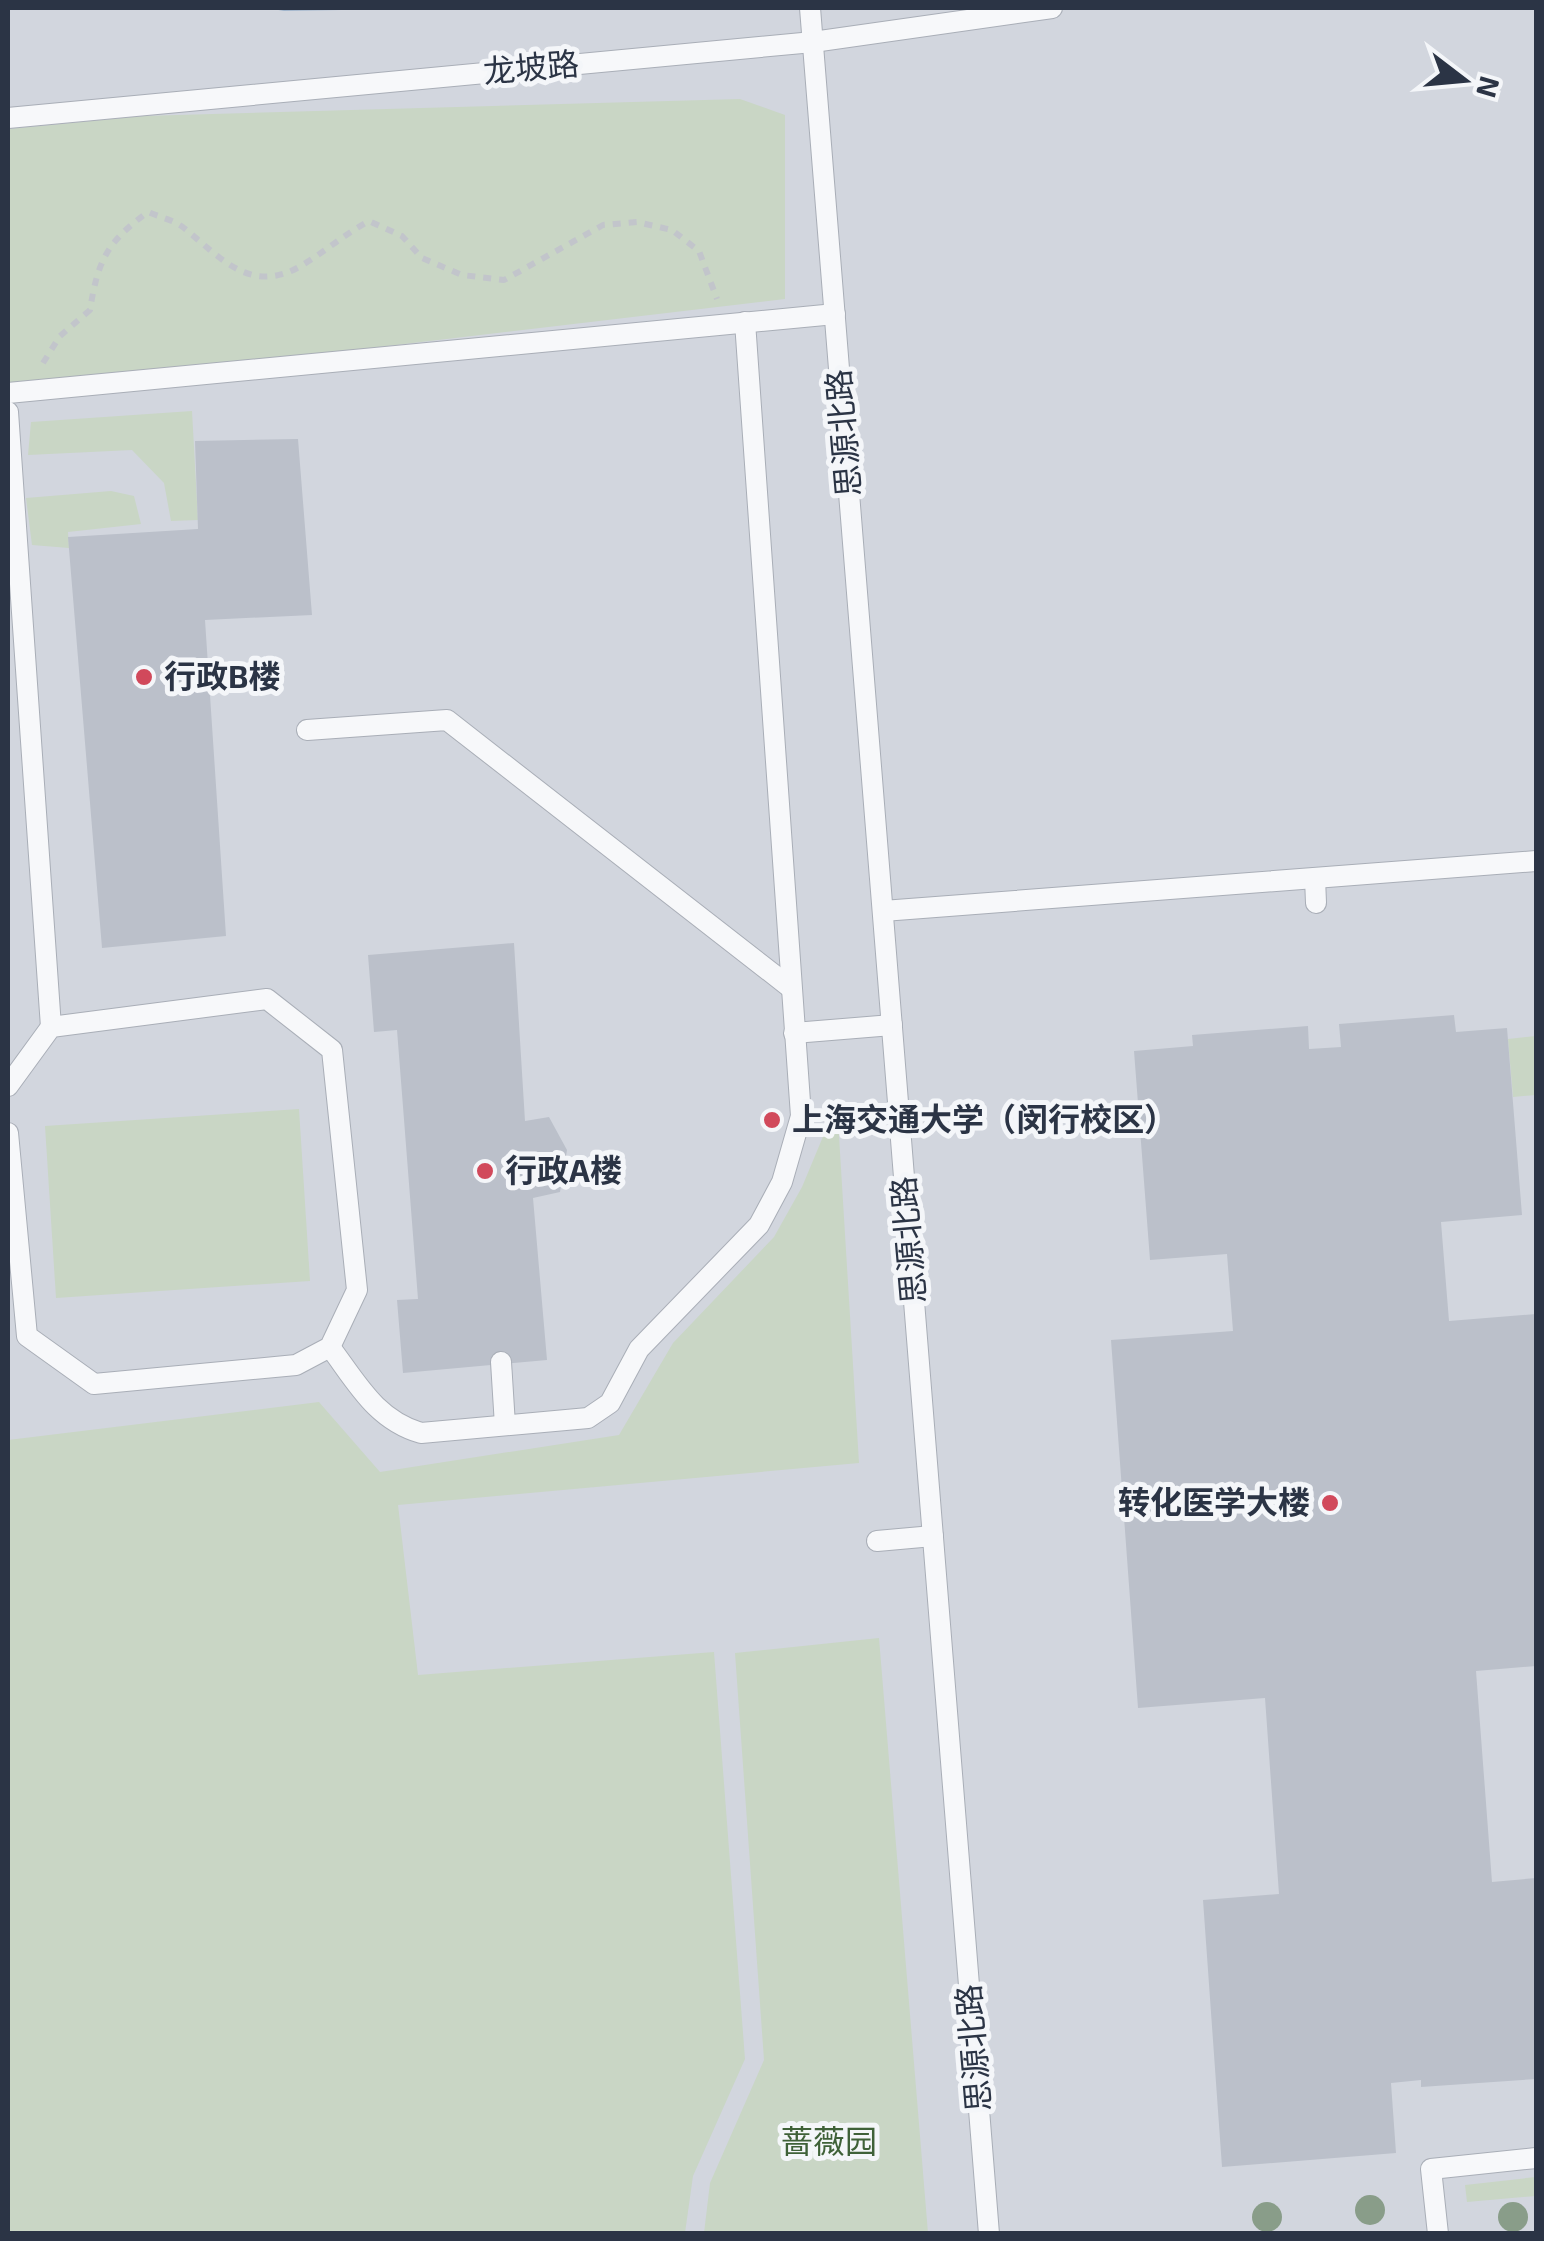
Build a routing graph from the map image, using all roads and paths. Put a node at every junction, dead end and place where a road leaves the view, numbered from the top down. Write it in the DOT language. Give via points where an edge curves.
graph roads {
  1 [pos="810,8"];
  2 [pos="1052,8"];
  3 [pos="813,42"];
  4 [pos="8,118"];
  5 [pos="835,314"];
  6 [pos="736,323"];
  7 [pos="46,389"];
  8 [pos="8,393"];
  9 [pos="8,412"];
  10 [pos="16,662"];
  11 [pos="307,730"];
  12 [pos="1536,861"];
  13 [pos="1315,878"];
  14 [pos="1316,903"];
  15 [pos="883,911"];
  16 [pos="791,988"];
  17 [pos="892,1026"];
  18 [pos="51,1027"];
  19 [pos="794,1032"];
  20 [pos="8,1086"];
  21 [pos="8,1133"];
  22 [pos="10,1204"];
  23 [pos="330,1347"];
  24 [pos="501,1362"];
  25 [pos="504,1426"];
  26 [pos="933,1536"];
  27 [pos="878,1541"];
  28 [pos="1536,2158"];
  29 [pos="989,2234"];
  30 [pos="1438,2234"];
  1 -- 3 [label="lane, 思源北路"];
  2 -- 3 [label="lane, 龙坡路"];
  3 -- 4 [label="lane, 龙坡路"];
  3 -- 5 [label="lane, 思源北路"];
  5 -- 6 [label="lane"];
  5 -- 15 [label="lane, 思源北路"];
  6 -- 7 [label="lane"];
  6 -- 7 [label="path" via="699,250 672,230 637,222 603,225 504,280 462,275 422,258 402,236 369,222 302,266 266,279 231,269 182,226 148,212 116,236 96,272 90,310 42,358"];
  6 -- 16 [label="lane"];
  7 -- 8 [label="lane"];
  9 -- 10 [label="lane"];
  10 -- 18 [label="lane"];
  11 -- 16 [label="lane" via="446,720"];
  12 -- 13 [label="lane"];
  13 -- 14 [label="lane"];
  13 -- 15 [label="lane"];
  15 -- 17 [label="lane, 思源北路"];
  16 -- 19 [label="lane"];
  17 -- 19 [label="lane"];
  17 -- 26 [label="lane, 思源北路"];
  18 -- 20 [label="lane"];
  18 -- 23 [label="lane" via="267,999 332,1050 357,1290"];
  19 -- 25 [label="lane" via="800,1116 782,1182 758,1225 640,1349 610,1403 588,1418"];
  21 -- 22 [label="lane"];
  22 -- 23 [label="lane" via="27,1336 94,1384 296,1365"];
  23 -- 25 [label="lane" via="379,1413 398,1427 421,1433"];
  24 -- 25 [label="lane"];
  26 -- 27 [label="lane"];
  26 -- 29 [label="lane, 思源北路"];
  28 -- 30 [label="lane" via="1432,2169"];
}
